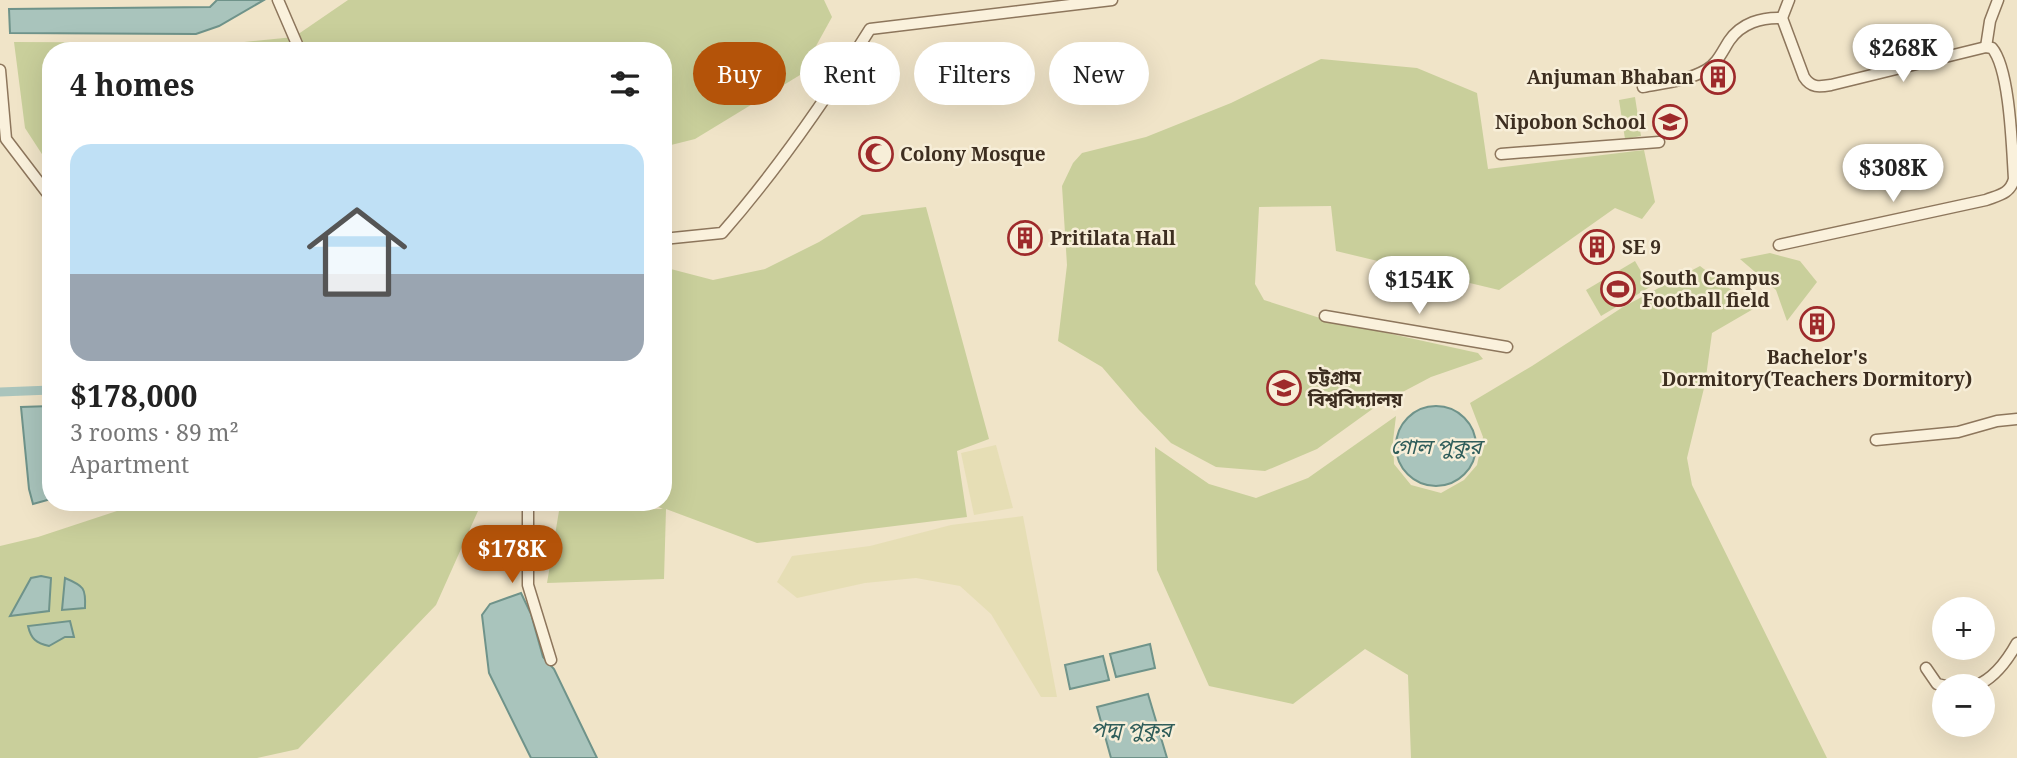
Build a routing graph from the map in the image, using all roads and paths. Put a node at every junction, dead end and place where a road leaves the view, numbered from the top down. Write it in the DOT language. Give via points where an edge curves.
graph roads {
  1 [pos="278,0"];
  2 [pos="1112,0"];
  3 [pos="1789,0"];
  4 [pos="1998,0"];
  5 [pos="1782,18"];
  6 [pos="296,42"];
  7 [pos="1986,47"];
  8 [pos="0,70"];
  9 [pos="1643,87"];
  10 [pos="1659,142"];
  11 [pos="1501,154"];
  12 [pos="2015,166"];
  13 [pos="42,186"];
  14 [pos="672,239"];
  15 [pos="1779,245"];
  16 [pos="1325,316"];
  17 [pos="1507,347"];
  18 [pos="2017,419"];
  19 [pos="1876,439"];
  20 [pos="528,511"];
  21 [pos="2017,643"];
  22 [pos="551,660"];
  23 [pos="1926,668"];
  24 [pos="1993,674"];
  25 [pos="1932,677"];
  1 -- 6 [label="street"];
  2 -- 14 [label="street" via="870,29 781,162 722,233"];
  3 -- 5 [label="street"];
  4 -- 7 [label="street"];
  5 -- 7 [label="street" via="1804,77 1815,87"];
  5 -- 9 [label="street" via="1759,19 1738,31 1706,70"];
  7 -- 12 [label="street" via="1992,48 2000,63"];
  8 -- 13 [label="street" via="6,139"];
  10 -- 11 [label="street"];
  12 -- 15 [label="street" via="2012,188 1986,200"];
  16 -- 17 [label="street"];
  18 -- 19 [label="street" via="1958,432"];
  20 -- 22 [label="street" via="528,585"];
  21 -- 24 [label="street"];
  23 -- 25 [label="street"];
}
